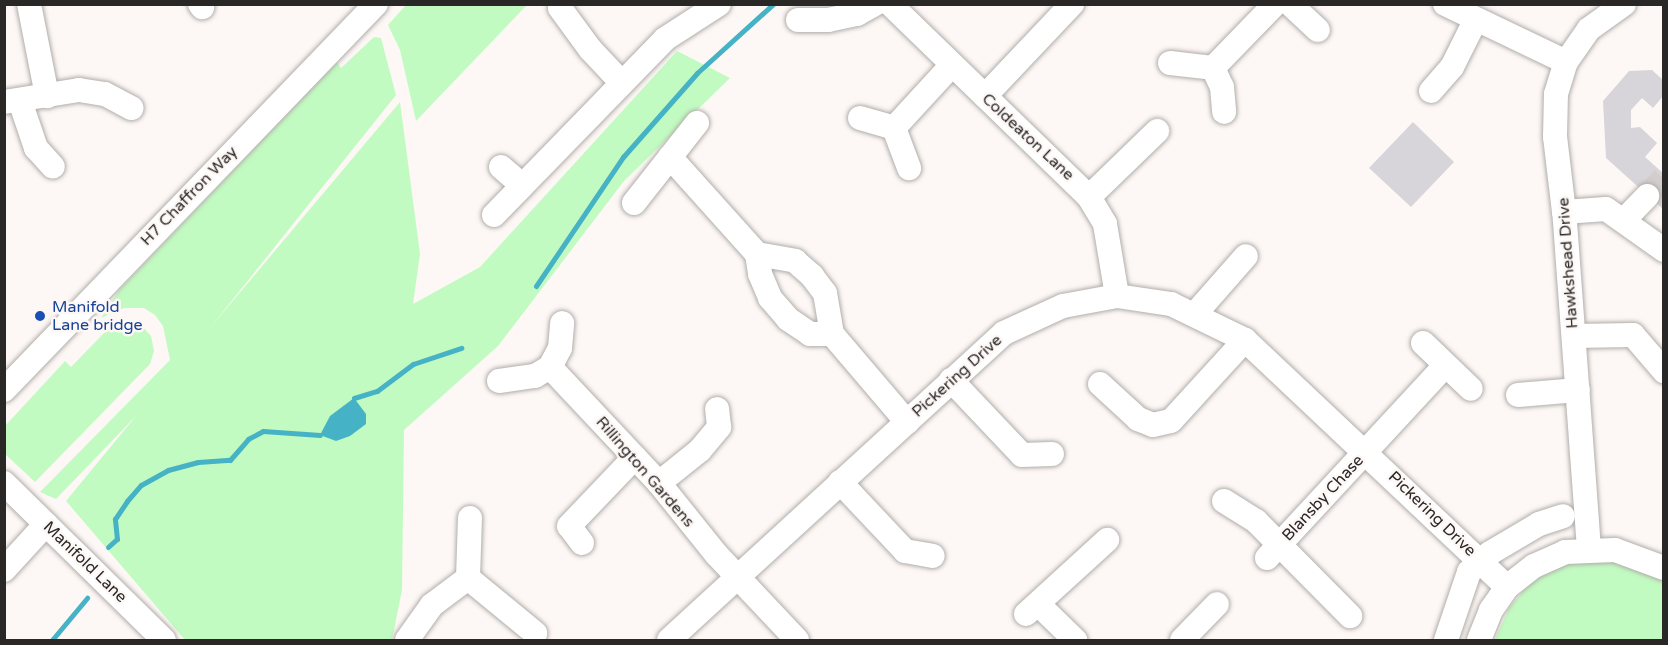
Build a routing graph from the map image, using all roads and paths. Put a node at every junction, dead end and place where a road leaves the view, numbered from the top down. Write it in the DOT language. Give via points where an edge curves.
graph roads {
  1 [pos="29,4"];
  2 [pos="376,4"];
  3 [pos="718,4"];
  4 [pos="876,4"];
  5 [pos="890,4"];
  6 [pos="1072,4"];
  7 [pos="1275,4"];
  8 [pos="1290,4"];
  9 [pos="1445,4"];
  10 [pos="1624,4"];
  11 [pos="572,13"];
  12 [pos="798,20"];
  13 [pos="1475,21"];
  14 [pos="1318,30"];
  15 [pos="1566,62"];
  16 [pos="1170,63"];
  17 [pos="951,66"];
  18 [pos="1213,68"];
  19 [pos="621,82"];
  20 [pos="1431,91"];
  21 [pos="47,96"];
  22 [pos="985,96"];
  23 [pos="12,102"];
  24 [pos="131,108"];
  25 [pos="1224,112"];
  26 [pos="860,118"];
  27 [pos="697,123"];
  28 [pos="894,128"];
  29 [pos="1157,130"];
  30 [pos="670,157"];
  31 [pos="53,166"];
  32 [pos="501,167"];
  33 [pos="909,168"];
  34 [pos="522,185"];
  35 [pos="1647,195"];
  36 [pos="1089,197"];
  37 [pos="634,203"];
  38 [pos="1564,212"];
  39 [pos="494,215"];
  40 [pos="1625,219"];
  41 [pos="1664,250"];
  42 [pos="758,254"];
  43 [pos="1247,257"];
  44 [pos="1117,296"];
  45 [pos="1195,314"];
  46 [pos="562,323"];
  47 [pos="832,334"];
  48 [pos="1574,336"];
  49 [pos="1245,340"];
  50 [pos="1423,343"];
  51 [pos="1445,366"];
  52 [pos="550,368"];
  53 [pos="1664,372"];
  54 [pos="951,380"];
  55 [pos="499,381"];
  56 [pos="1117,389"];
  57 [pos="1471,389"];
  58 [pos="4,390"];
  59 [pos="1578,390"];
  60 [pos="1518,395"];
  61 [pos="717,409"];
  62 [pos="907,422"];
  63 [pos="1367,451"];
  64 [pos="1052,454"];
  65 [pos="635,457"];
  66 [pos="840,482"];
  67 [pos="4,483"];
  68 [pos="659,483"];
  69 [pos="1224,501"];
  70 [pos="1563,516"];
  71 [pos="46,524"];
  72 [pos="464,524"];
  73 [pos="582,543"];
  74 [pos="1590,549"];
  75 [pos="1273,551"];
  76 [pos="1102,555"];
  77 [pos="933,556"];
  78 [pos="1481,561"];
  79 [pos="1664,568"];
  80 [pos="4,570"];
  81 [pos="468,578"];
  82 [pos="738,578"];
  83 [pos="1507,587"];
  84 [pos="1217,604"];
  85 [pos="1350,616"];
  86 [pos="1188,626"];
  87 [pos="519,630"];
  88 [pos="164,640"];
  89 [pos="407,640"];
  90 [pos="669,640"];
  91 [pos="797,640"];
  92 [pos="1075,640"];
  93 [pos="1446,640"];
  94 [pos="1479,640"];
  1 -- 21 [label="street"];
  2 -- 58 [label="street, H7 Chaffron Way"];
  3 -- 19 [label="street" via="665,39"];
  4 -- 12 [label="street" via="857,14 828,20"];
  5 -- 17 [label="street, Coldeaton Lane"];
  6 -- 22 [label="street"];
  7 -- 18 [label="street"];
  8 -- 14 [label="street"];
  9 -- 13 [label="street"];
  10 -- 15 [label="street, Hawkshead Drive" via="1589,28"];
  11 -- 19 [label="street"];
  13 -- 15 [label="street"];
  13 -- 20 [label="street" via="1452,67"];
  15 -- 38 [label="street, Hawkshead Drive" via="1556,94 1555,137"];
  16 -- 18 [label="street"];
  17 -- 22 [label="street, Coldeaton Lane"];
  17 -- 28 [label="street"];
  18 -- 25 [label="street" via="1222,87"];
  19 -- 34 [label="street"];
  21 -- 23 [label="street"];
  21 -- 24 [label="street" via="79,90 105,94"];
  22 -- 36 [label="street, Coldeaton Lane"];
  23 -- 31 [label="street" via="36,148"];
  26 -- 28 [label="street"];
  27 -- 30 [label="street"];
  28 -- 33 [label="street"];
  29 -- 36 [label="street"];
  30 -- 37 [label="street"];
  30 -- 42 [label="street"];
  32 -- 34 [label="street"];
  34 -- 39 [label="street"];
  35 -- 40 [label="street"];
  36 -- 44 [label="street, Coldeaton Lane" via="1105,224"];
  38 -- 40 [label="street" via="1606,209"];
  38 -- 48 [label="street, Hawkshead Drive"];
  40 -- 41 [label="street"];
  42 -- 47 [label="street" via="760,274 770,298 788,319 810,334"];
  42 -- 47 [label="street" via="795,261 812,276 825,293"];
  43 -- 45 [label="street"];
  44 -- 45 [label="street, Pickering Drive" via="1171,304"];
  44 -- 54 [label="street, Pickering Drive" via="1063,306 1004,333"];
  45 -- 49 [label="street, Pickering Drive"];
  46 -- 52 [label="street" via="560,348"];
  47 -- 62 [label="street"];
  48 -- 53 [label="street" via="1633,335"];
  48 -- 59 [label="street, Hawkshead Drive"];
  49 -- 56 [label="street" via="1171,421 1153,425 1137,419"];
  49 -- 63 [label="street, Pickering Drive"];
  50 -- 51 [label="street"];
  51 -- 57 [label="street"];
  51 -- 63 [label="street, Blansby Chase"];
  52 -- 55 [label="street" via="535,376"];
  52 -- 65 [label="street, Rillington Gardens"];
  54 -- 62 [label="street, Pickering Drive"];
  54 -- 64 [label="street" via="1022,455"];
  59 -- 60 [label="street"];
  59 -- 74 [label="street, Hawkshead Drive"];
  61 -- 68 [label="street" via="719,427 700,450"];
  62 -- 66 [label="street, Pickering Drive"];
  63 -- 75 [label="street, Blansby Chase"];
  63 -- 78 [label="street, Pickering Drive"];
  65 -- 68 [label="street, Rillington Gardens"];
  65 -- 73 [label="street" via="569,526"];
  66 -- 77 [label="street" via="905,551"];
  66 -- 82 [label="street, Pickering Drive"];
  67 -- 71 [label="street, Manifold Lane"];
  68 -- 82 [label="street, Rillington Gardens"];
  69 -- 75 [label="street, Blansby Chase" via="1256,520"];
  70 -- 78 [label="street, Pickering Drive" via="1539,524"];
  71 -- 80 [label="street"];
  71 -- 88 [label="street, Manifold Lane"];
  72 -- 81 [label="street"];
  74 -- 79 [label="street" via="1638,555"];
  74 -- 83 [label="street" via="1565,552 1534,566"];
  75 -- 85 [label="street, Blansby Chase"];
  76 -- 92 [label="street" via="1032,609"];
  78 -- 83 [label="street, Pickering Drive"];
  78 -- 93 [label="street, Pickering Drive" via="1462,586"];
  81 -- 87 [label="street"];
  81 -- 89 [label="street" via="432,604"];
  82 -- 90 [label="street, Pickering Drive"];
  82 -- 91 [label="street, Rillington Gardens"];
  83 -- 94 [label="street" via="1491,610"];
  84 -- 86 [label="street"];
}
